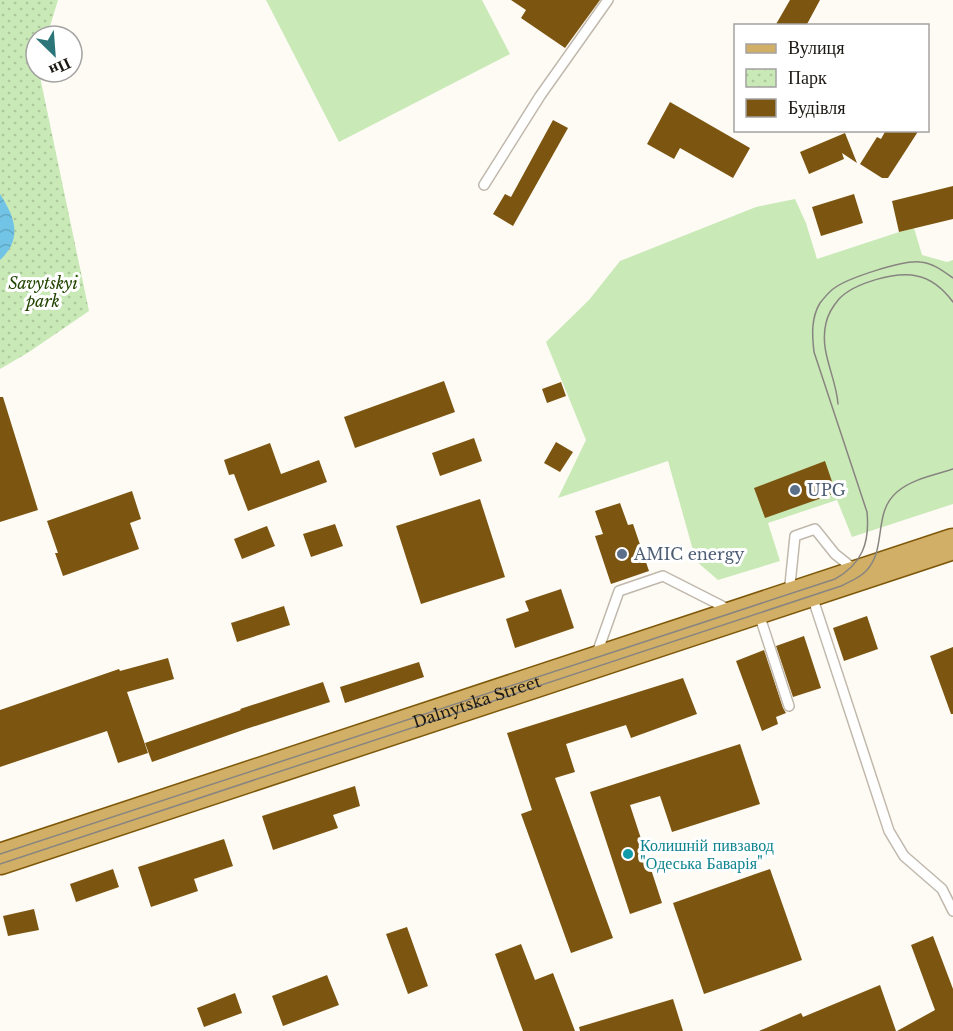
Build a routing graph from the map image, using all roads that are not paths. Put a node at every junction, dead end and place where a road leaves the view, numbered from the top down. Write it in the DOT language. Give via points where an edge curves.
graph roads {
  1 [pos="608,0"];
  2 [pos="484,185"];
  3 [pos="953,544"];
  4 [pos="862,575"];
  5 [pos="800,595"];
  6 [pos="749,612"];
  7 [pos="594,663"];
  8 [pos="789,706"];
  9 [pos="0,859"];
  10 [pos="953,911"];
  1 -- 2 [label="lane" via="540,96"];
  3 -- 4 [label="main road, Dalnytska Street"];
  4 -- 5 [label="main road, Dalnytska Street"];
  4 -- 5 [label="lane" via="835,554 815,530 795,536"];
  5 -- 6 [label="main road, Dalnytska Street"];
  5 -- 10 [label="lane" via="889,831 904,856 942,889"];
  6 -- 7 [label="main road, Dalnytska Street"];
  6 -- 7 [label="lane" via="663,576 619,591"];
  6 -- 8 [label="lane"];
  7 -- 9 [label="main road, Dalnytska Street"];
}
